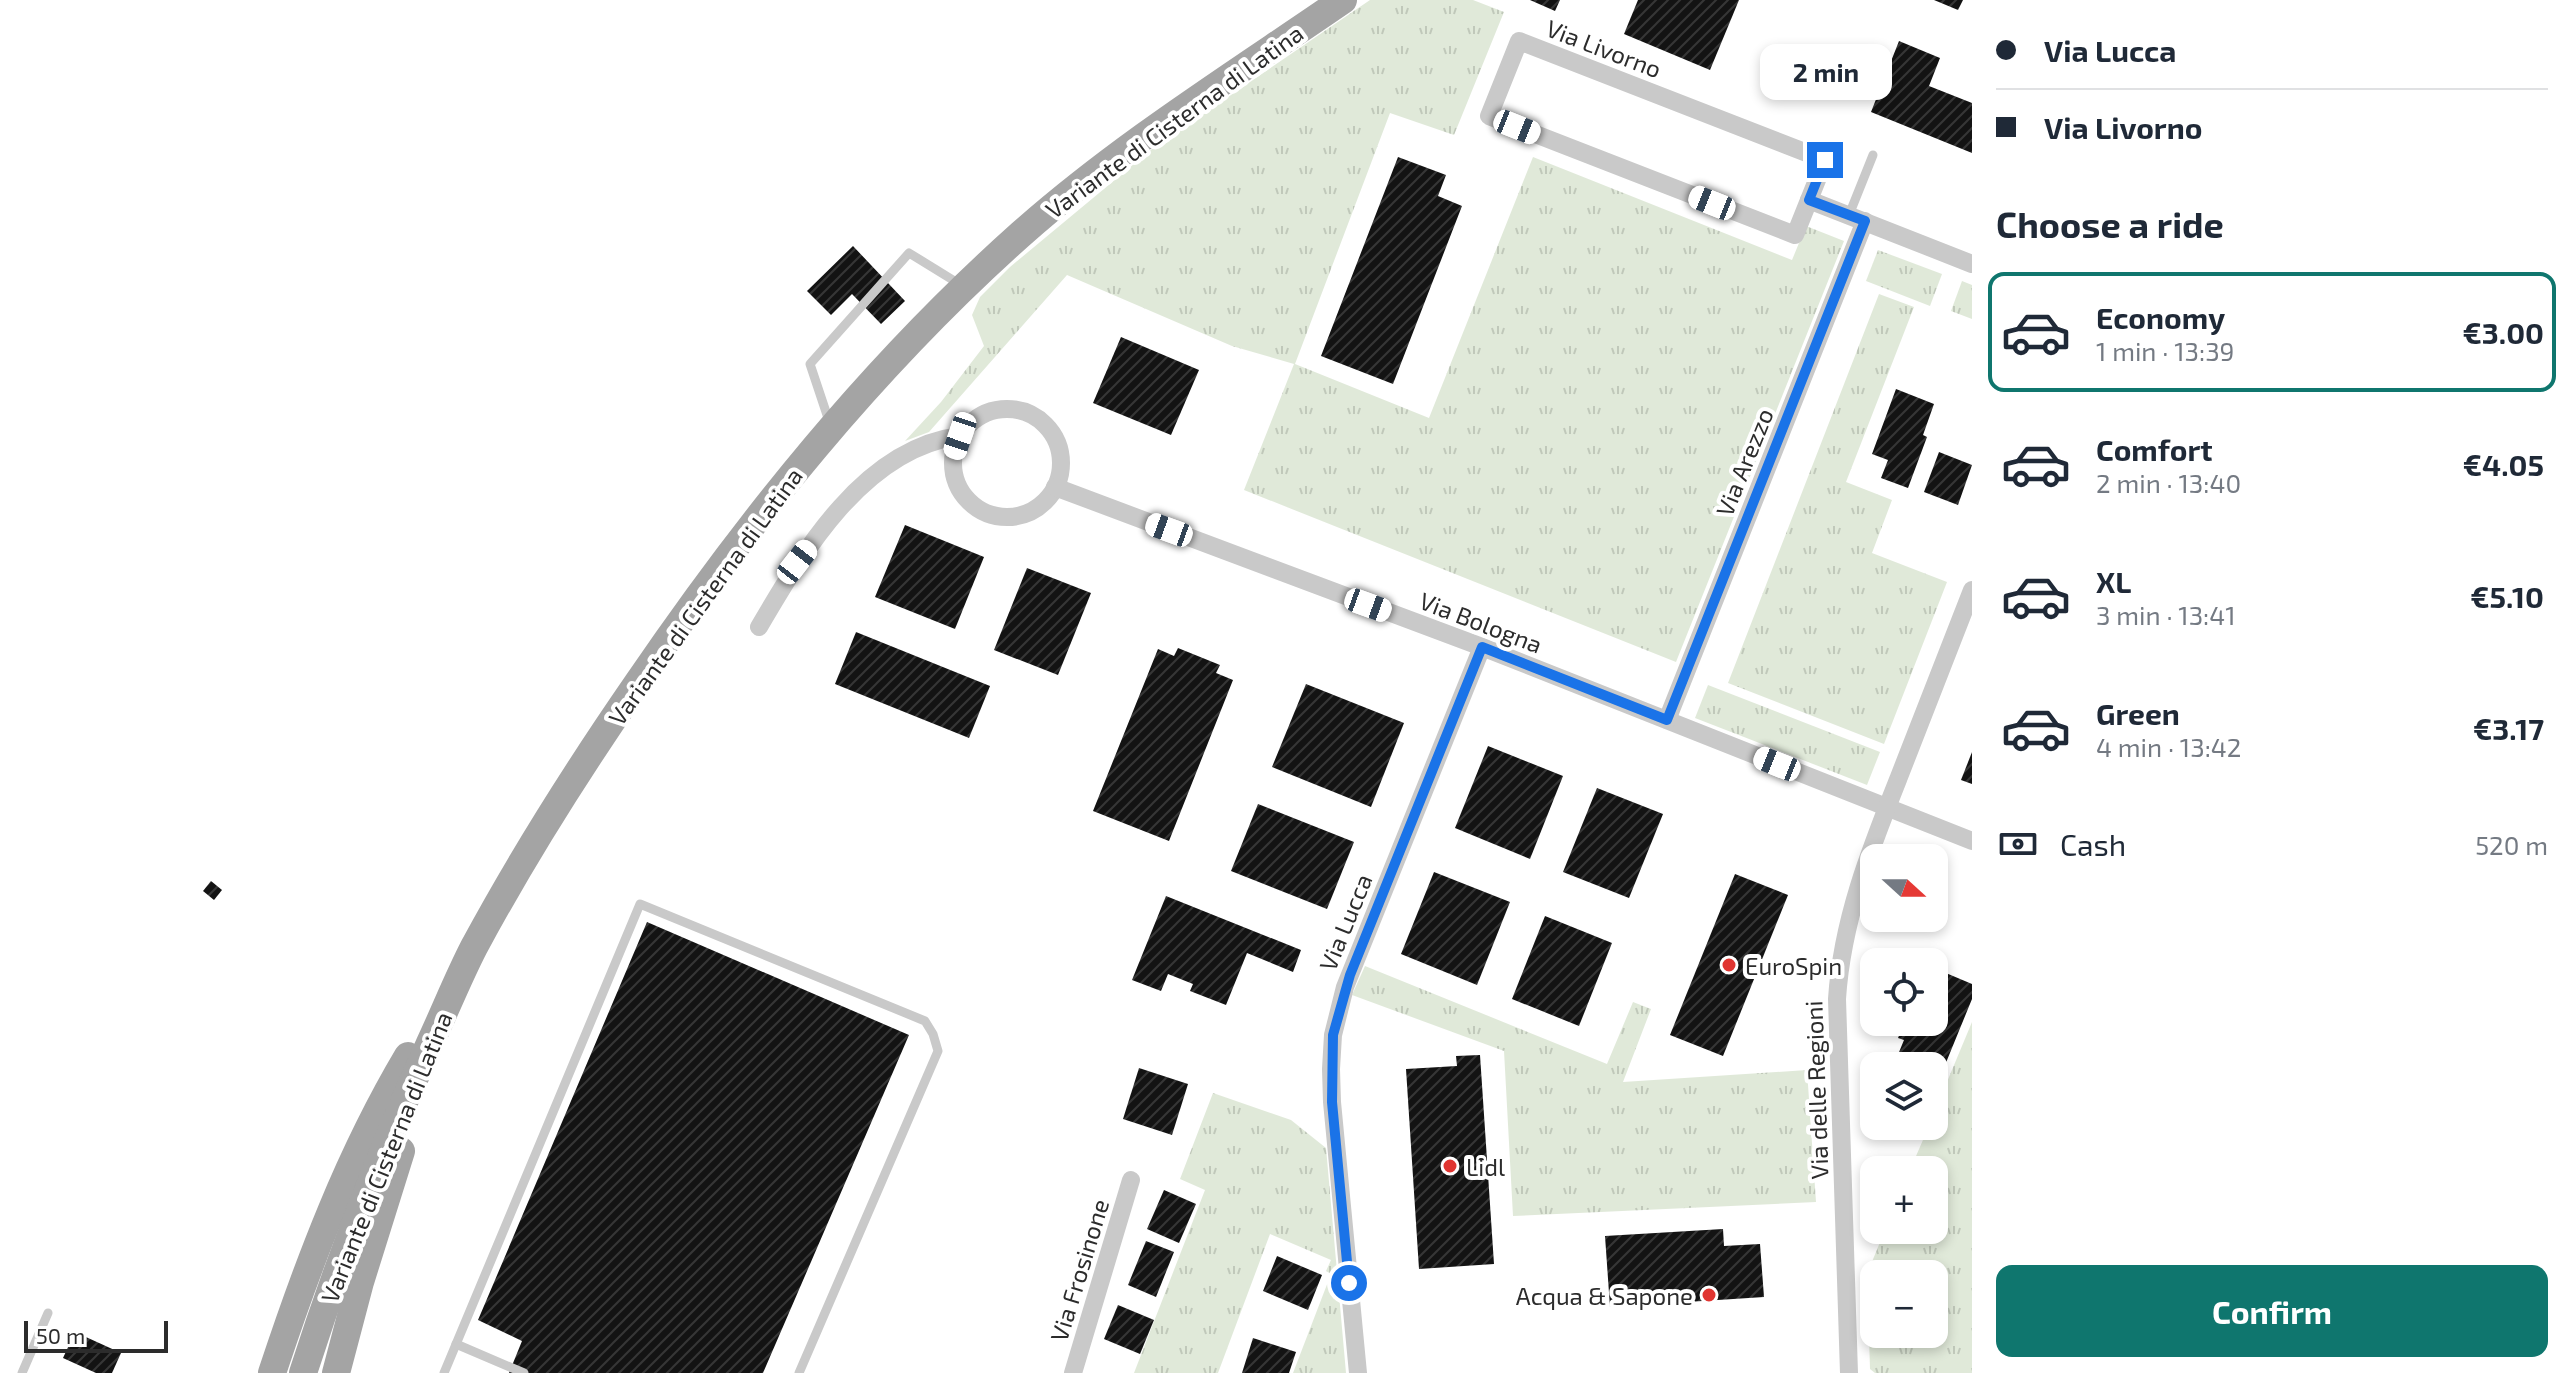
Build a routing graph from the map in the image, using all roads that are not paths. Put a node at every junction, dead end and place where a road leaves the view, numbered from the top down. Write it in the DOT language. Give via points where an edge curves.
graph roads {
  1 [pos="1343,0"];
  2 [pos="1873,155"];
  3 [pos="1809,200"];
  4 [pos="1857,218"];
  5 [pos="1972,264"];
  6 [pos="964,287"];
  7 [pos="831,428"];
  8 [pos="960,436"];
  9 [pos="1055,487"];
  10 [pos="1972,590"];
  11 [pos="759,627"];
  12 [pos="1482,647"];
  13 [pos="1667,720"];
  14 [pos="1887,807"];
  15 [pos="1972,841"];
  16 [pos="473,949"];
  17 [pos="1131,1180"];
  18 [pos="48,1313"];
  19 [pos="456,1344"];
  20 [pos="22,1373"];
  21 [pos="272,1373"];
  22 [pos="303,1373"];
  23 [pos="336,1373"];
  24 [pos="444,1373"];
  25 [pos="524,1373"];
  26 [pos="799,1373"];
  27 [pos="1073,1373"];
  28 [pos="1358,1373"];
  29 [pos="1849,1373"];
  1 -- 6 [label="main road, Variante di Cisterna di Latina" via="1090,177"];
  2 -- 4 [label="lane"];
  3 -- 3 [label="street, Via Livorno" via="1795,235 1489,116 1519,41 1825,160"];
  3 -- 4 [label="street"];
  4 -- 5 [label="street"];
  4 -- 13 [label="street, Via Arezzo"];
  6 -- 7 [label="main road, Variante di Cisterna di Latina"];
  6 -- 7 [label="lane" via="909,253 810,364"];
  7 -- 16 [label="main road, Variante di Cisterna di Latina" via="650,665 568,789"];
  8 -- 9 [label="street" via="988,412 1006,408 1041,420 1060,451"];
  8 -- 9 [label="street" via="954,473 961,491 990,514 1028,513"];
  8 -- 11 [label="street" via="920,446 862,486 797,562"];
  9 -- 12 [label="street, Via Bologna"];
  10 -- 14 [label="street, Via delle Regioni"];
  12 -- 13 [label="street, Via Bologna"];
  12 -- 28 [label="street, Via Lucca" via="1350,975 1333,1035 1332,1102"];
  13 -- 14 [label="street, Via Bologna"];
  14 -- 15 [label="street, Via Bologna"];
  14 -- 29 [label="street, Via delle Regioni" via="1853,901 1838,984"];
  16 -- 21 [label="main road" via="357,1152"];
  16 -- 22 [label="main road, Variante di Cisterna di Latina" via="367,1191"];
  16 -- 23 [label="main road" via="407,1134"];
  17 -- 27 [label="street, Via Frosinone"];
  18 -- 20 [label="lane"];
  19 -- 24 [label="lane"];
  19 -- 25 [label="lane"];
  19 -- 26 [label="lane" via="640,904 925,1021 933,1034 938,1051"];
}
